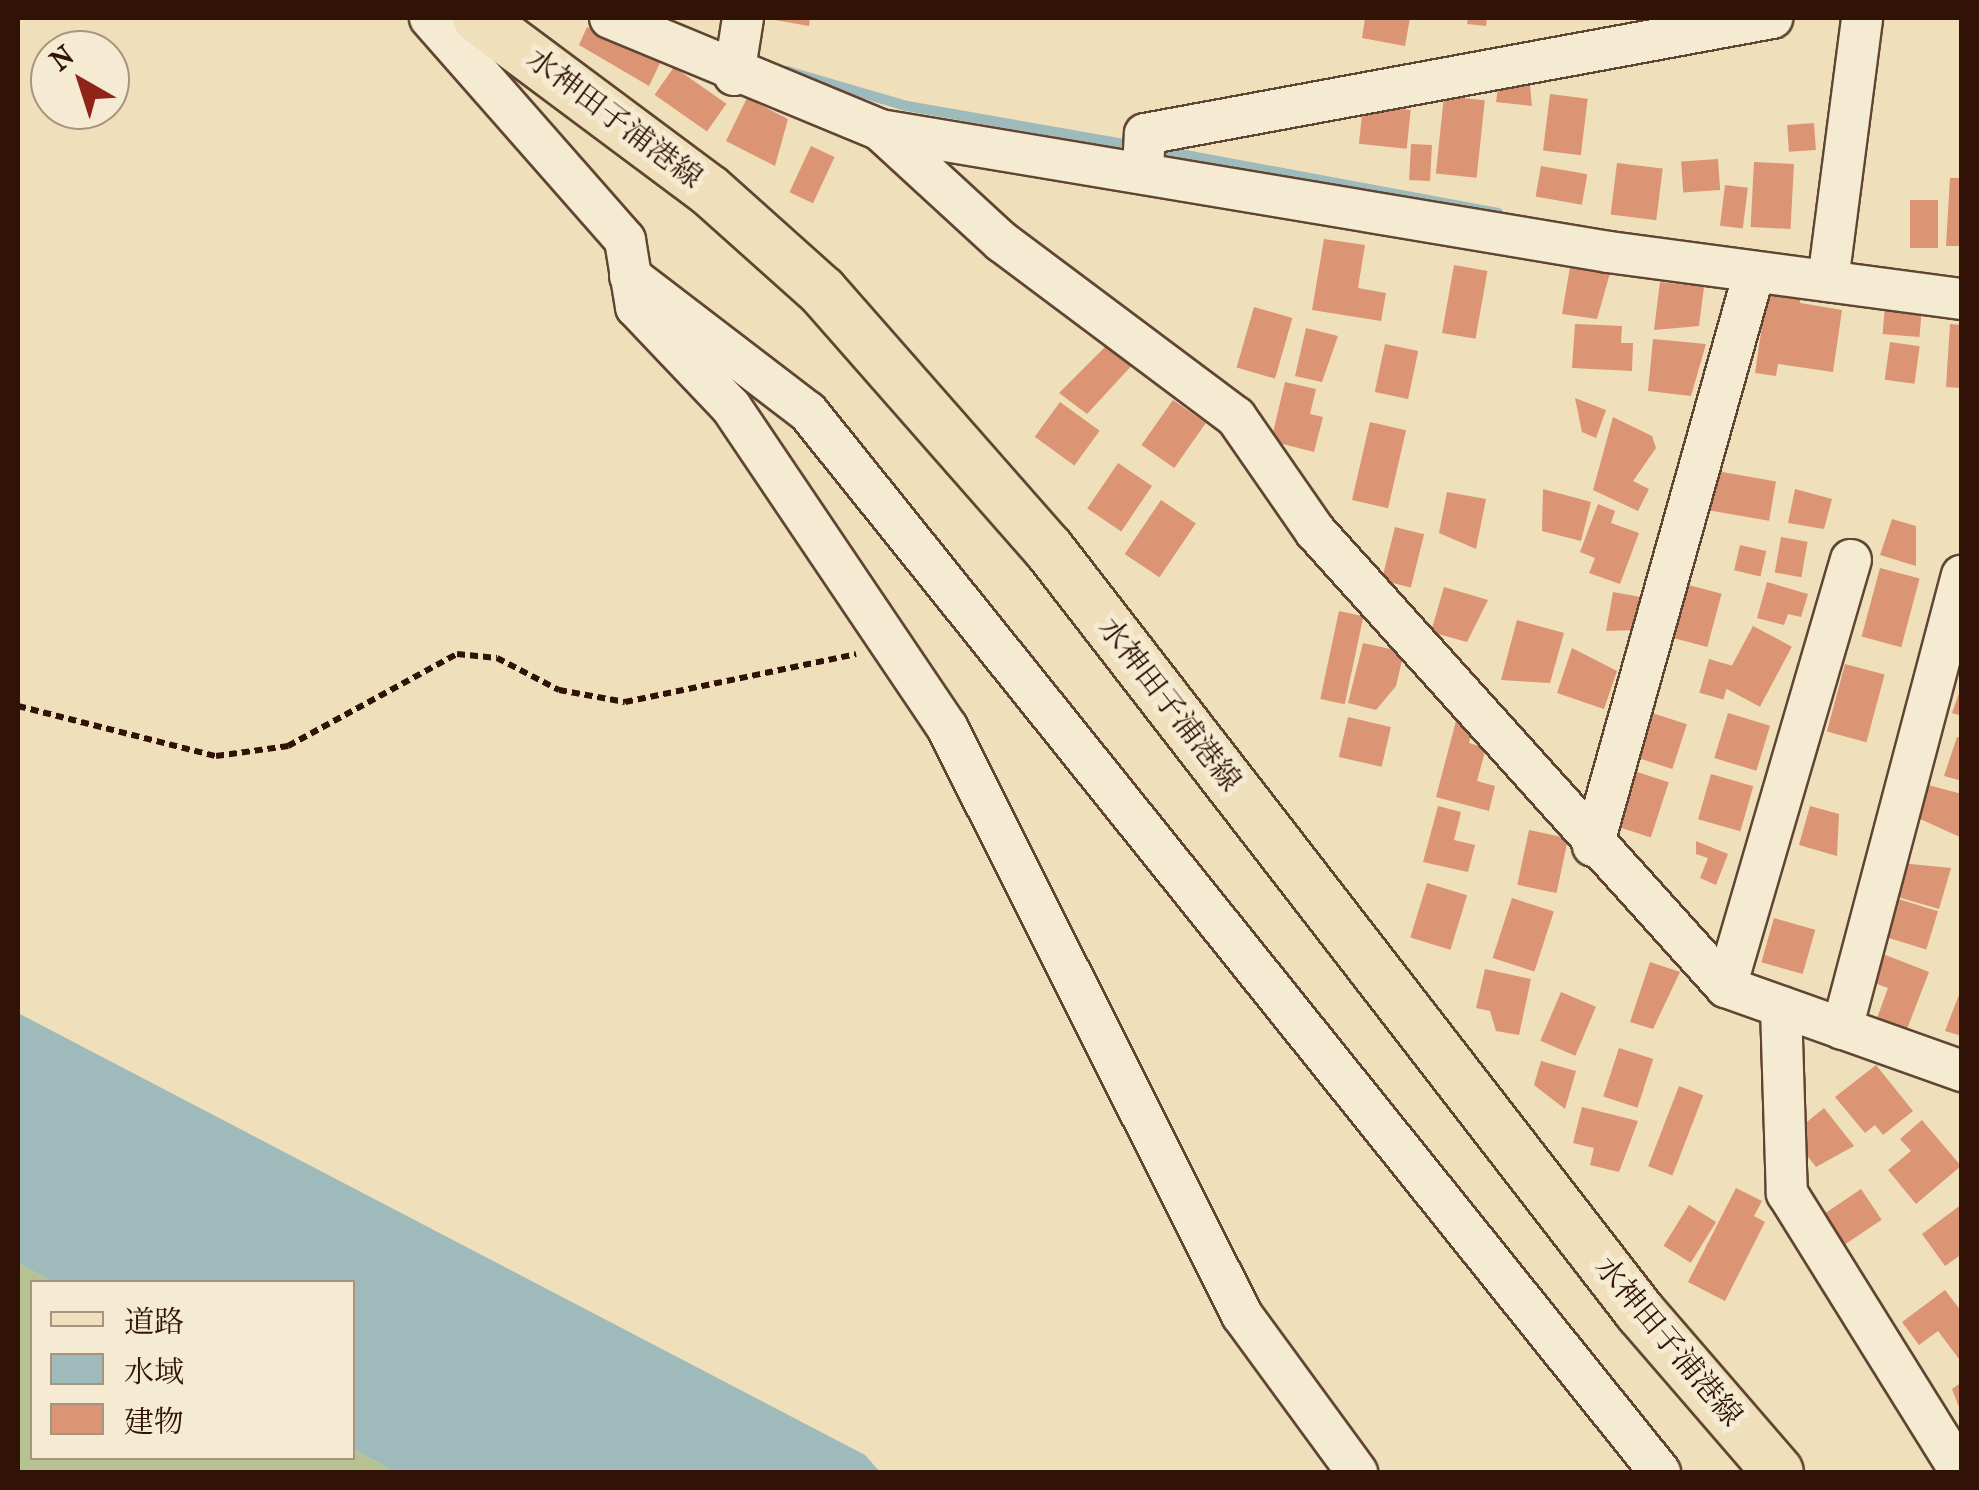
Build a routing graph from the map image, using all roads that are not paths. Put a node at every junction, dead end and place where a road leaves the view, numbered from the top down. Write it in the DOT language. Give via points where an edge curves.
graph roads {
  1 [pos="430,18"];
  2 [pos="478,18"];
  3 [pos="610,18"];
  4 [pos="743,18"];
  5 [pos="1772,18"];
  6 [pos="1862,18"];
  7 [pos="734,74"];
  8 [pos="880,130"];
  9 [pos="1142,170"];
  10 [pos="1754,273"];
  11 [pos="630,276"];
  12 [pos="1828,282"];
  13 [pos="1962,299"];
  14 [pos="1851,560"];
  15 [pos="1962,576"];
  16 [pos="1593,846"];
  17 [pos="1726,987"];
  18 [pos="1781,1006"];
  19 [pos="1842,1028"];
  20 [pos="1962,1070"];
  21 [pos="1357,1472"];
  22 [pos="1660,1472"];
  23 [pos="1778,1472"];
  24 [pos="1961,1472"];
  1 -- 11 [label="street" via="625,240"];
  2 -- 23 [label="main road, 水神田子浦港線" via="709,190 822,292 1048,548 1640,1312"];
  3 -- 7 [label="street"];
  4 -- 7 [label="street"];
  5 -- 9 [label="street" via="1146,134"];
  6 -- 12 [label="street"];
  7 -- 8 [label="street"];
  8 -- 9 [label="street"];
  8 -- 16 [label="street" via="1002,242 1236,417 1315,531"];
  9 -- 10 [label="street"];
  10 -- 12 [label="street"];
  10 -- 16 [label="street"];
  11 -- 21 [label="street" via="648,324 731,406 892,646 997,818 1242,1314"];
  11 -- 22 [label="street" via="808,412"];
  12 -- 13 [label="street"];
  14 -- 17 [label="street"];
  15 -- 19 [label="street"];
  16 -- 17 [label="street"];
  17 -- 18 [label="street"];
  18 -- 19 [label="street"];
  18 -- 24 [label="street" via="1787,1192"];
  19 -- 20 [label="street"];
}
